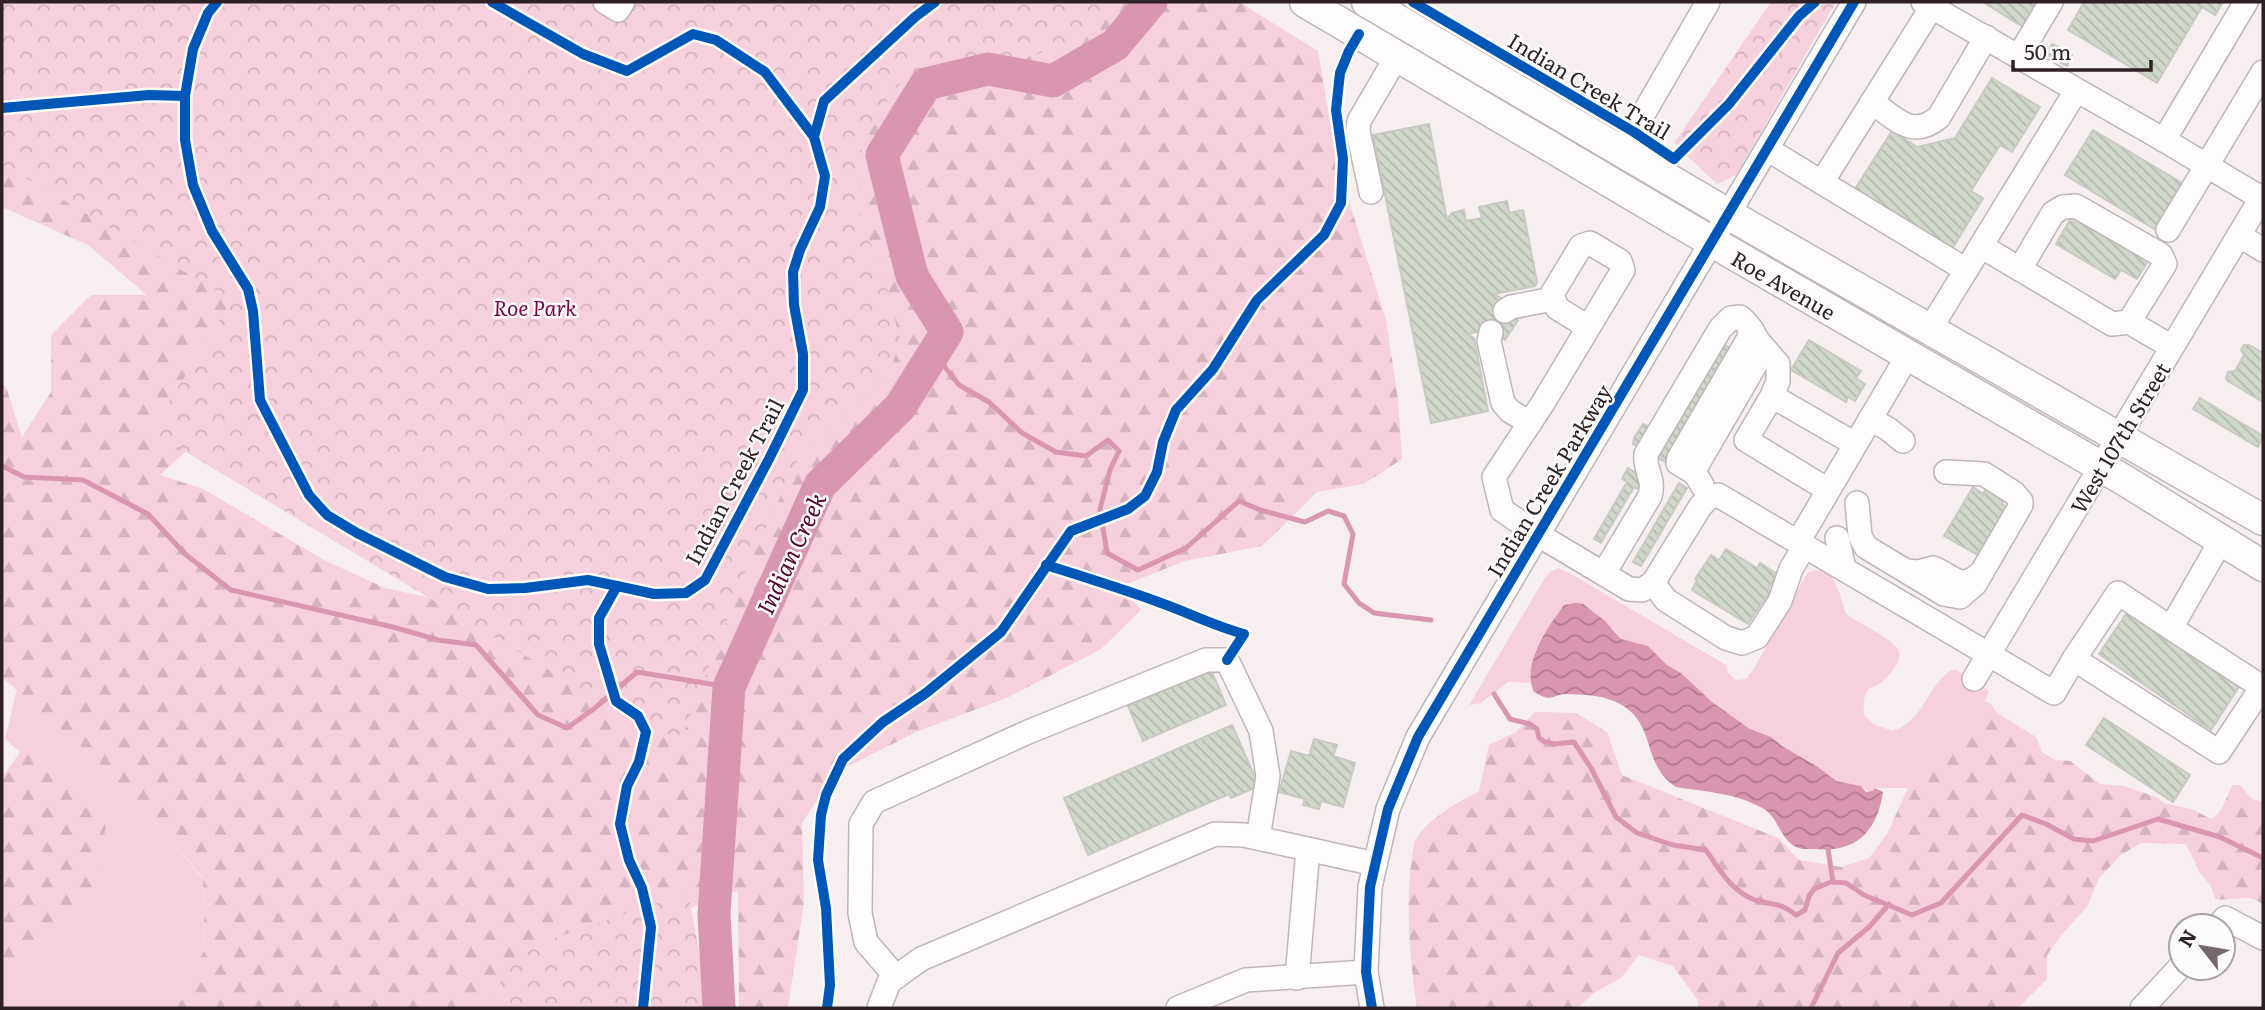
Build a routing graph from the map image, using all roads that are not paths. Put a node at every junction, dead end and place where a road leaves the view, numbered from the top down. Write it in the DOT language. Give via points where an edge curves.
graph roads {
  1 [pos="605,2"];
  2 [pos="623,2"];
  3 [pos="1305,2"];
  4 [pos="1367,2"];
  5 [pos="1708,2"];
  6 [pos="1854,2"];
  7 [pos="2051,2"];
  8 [pos="2246,2"];
  9 [pos="1930,3"];
  10 [pos="1986,37"];
  11 [pos="1397,56"];
  12 [pos="2019,56"];
  13 [pos="2263,72"];
  14 [pos="2076,91"];
  15 [pos="1872,102"];
  16 [pos="2164,140"];
  17 [pos="1768,149"];
  18 [pos="1622,151"];
  19 [pos="2206,166"];
  20 [pos="1822,182"];
  21 [pos="1371,192"];
  22 [pos="2262,197"];
  23 [pos="1728,214"];
  24 [pos="2168,230"];
  25 [pos="2239,235"];
  26 [pos="1713,242"];
  27 [pos="1981,246"];
  28 [pos="2263,250"];
  29 [pos="2020,269"];
  30 [pos="1966,270"];
  31 [pos="1553,299"];
  32 [pos="1505,312"];
  33 [pos="2129,322"];
  34 [pos="1588,327"];
  35 [pos="1930,329"];
  36 [pos="1491,332"];
  37 [pos="1755,336"];
  38 [pos="2172,348"];
  39 [pos="1908,355"];
  40 [pos="1772,396"];
  41 [pos="1870,419"];
  42 [pos="1530,423"];
  43 [pos="2119,436"];
  44 [pos="1903,441"];
  45 [pos="1855,444"];
  46 [pos="2102,467"];
  47 [pos="1946,472"];
  48 [pos="1829,489"];
  49 [pos="1707,498"];
  50 [pos="2263,520"];
  51 [pos="1537,534"];
  52 [pos="1838,538"];
  53 [pos="2222,539"];
  54 [pos="1801,543"];
  55 [pos="2263,566"];
  56 [pos="1844,568"];
  57 [pos="1604,573"];
  58 [pos="1653,583"];
  59 [pos="2171,628"];
  60 [pos="1989,652"];
  61 [pos="2074,659"];
  62 [pos="1974,678"];
  63 [pos="1258,838"];
  64 [pos="1308,849"];
  65 [pos="1375,864"];
  66 [pos="2237,924"];
  67 [pos="2263,938"];
  68 [pos="1366,972"];
  69 [pos="896,977"];
  70 [pos="1297,978"];
  71 [pos="2167,981"];
  72 [pos="879,1008"];
  73 [pos="1178,1008"];
  74 [pos="1372,1008"];
  75 [pos="2142,1008"];
  1 -- 2 [label="street" via="618,10"];
  3 -- 11 [label="main road, Roe Avenue"];
  4 -- 18 [label="main road, Roe Avenue"];
  5 -- 18 [label="street"];
  6 -- 17 [label="street, Indian Creek Parkway"];
  7 -- 12 [label="street"];
  8 -- 16 [label="street"];
  9 -- 10 [label="street"];
  9 -- 15 [label="street"];
  10 -- 12 [label="street"];
  10 -- 15 [label="street" via="1931,124 1912,128"];
  11 -- 21 [label="street" via="1359,121"];
  11 -- 26 [label="main road, Roe Avenue"];
  12 -- 14 [label="street"];
  13 -- 19 [label="street"];
  14 -- 16 [label="street"];
  14 -- 27 [label="street"];
  15 -- 20 [label="street"];
  16 -- 19 [label="street"];
  17 -- 20 [label="street"];
  17 -- 23 [label="street, Indian Creek Parkway"];
  18 -- 23 [label="main road, Roe Avenue"];
  19 -- 22 [label="street"];
  19 -- 24 [label="street"];
  20 -- 30 [label="street"];
  22 -- 25 [label="street, West 107th Street"];
  23 -- 26 [label="street, Indian Creek Parkway"];
  23 -- 35 [label="main road, Roe Avenue"];
  25 -- 28 [label="street"];
  25 -- 38 [label="street, West 107th Street"];
  26 -- 39 [label="main road, Roe Avenue"];
  26 -- 51 [label="street, Indian Creek Parkway"];
  27 -- 29 [label="street"];
  27 -- 30 [label="street"];
  29 -- 33 [label="street" via="2112,324"];
  29 -- 33 [label="street" via="2053,213 2076,206 2161,255 2165,264"];
  30 -- 35 [label="street"];
  31 -- 32 [label="street"];
  31 -- 34 [label="street" via="1557,308"];
  31 -- 34 [label="street" via="1581,246 1590,243 1620,261 1623,270"];
  33 -- 38 [label="street"];
  34 -- 42 [label="street"];
  35 -- 43 [label="main road, Roe Avenue"];
  36 -- 42 [label="street" via="1503,403"];
  37 -- 40 [label="street" via="1778,364"];
  37 -- 49 [label="street" via="1758,360 1691,471"];
  37 -- 57 [label="street" via="1736,316 1720,329 1646,454 1653,485 1650,496"];
  38 -- 43 [label="street, West 107th Street"];
  39 -- 41 [label="street"];
  39 -- 46 [label="main road, Roe Avenue"];
  40 -- 45 [label="street"];
  40 -- 48 [label="street" via="1746,440"];
  41 -- 44 [label="street"];
  41 -- 45 [label="street"];
  42 -- 51 [label="street" via="1494,477 1502,510"];
  43 -- 46 [label="street, West 107th Street"];
  43 -- 50 [label="main road, Roe Avenue"];
  45 -- 48 [label="street"];
  46 -- 53 [label="main road, Roe Avenue"];
  46 -- 60 [label="street, West 107th Street"];
  47 -- 48 [label="street" via="1984,474 2021,501 1982,572 1966,593 1955,597 1864,545 1860,536 1862,502"];
  48 -- 54 [label="street"];
  49 -- 54 [label="street" via="1718,495"];
  49 -- 58 [label="street"];
  51 -- 57 [label="street"];
  51 -- 65 [label="street, Indian Creek Parkway" via="1418,737 1388,809"];
  52 -- 56 [label="street"];
  53 -- 55 [label="main road, Roe Avenue"];
  53 -- 59 [label="street"];
  54 -- 56 [label="street"];
  54 -- 58 [label="street" via="1791,568 1749,631 1734,631"];
  56 -- 60 [label="street"];
  57 -- 58 [label="street" via="1629,589 1642,590"];
  59 -- 61 [label="street" via="2118,593"];
  59 -- 61 [label="street" via="2262,687 2219,752"];
  60 -- 61 [label="street" via="2054,692"];
  60 -- 62 [label="street, West 107th Street"];
  63 -- 64 [label="street"];
  63 -- 69 [label="street" via="1215,834 921,959"];
  63 -- 69 [label="street" via="1268,776 1261,731 1227,660 1206,660 1028,732 874,802 861,824 860,913 866,942"];
  64 -- 65 [label="street"];
  64 -- 70 [label="street"];
  65 -- 68 [label="street, Indian Creek Parkway"];
  66 -- 67 [label="street"];
  68 -- 70 [label="street"];
  68 -- 74 [label="street, Indian Creek Parkway"];
  69 -- 72 [label="street" via="889,982"];
  70 -- 73 [label="street" via="1247,980"];
  71 -- 75 [label="street"];
}
